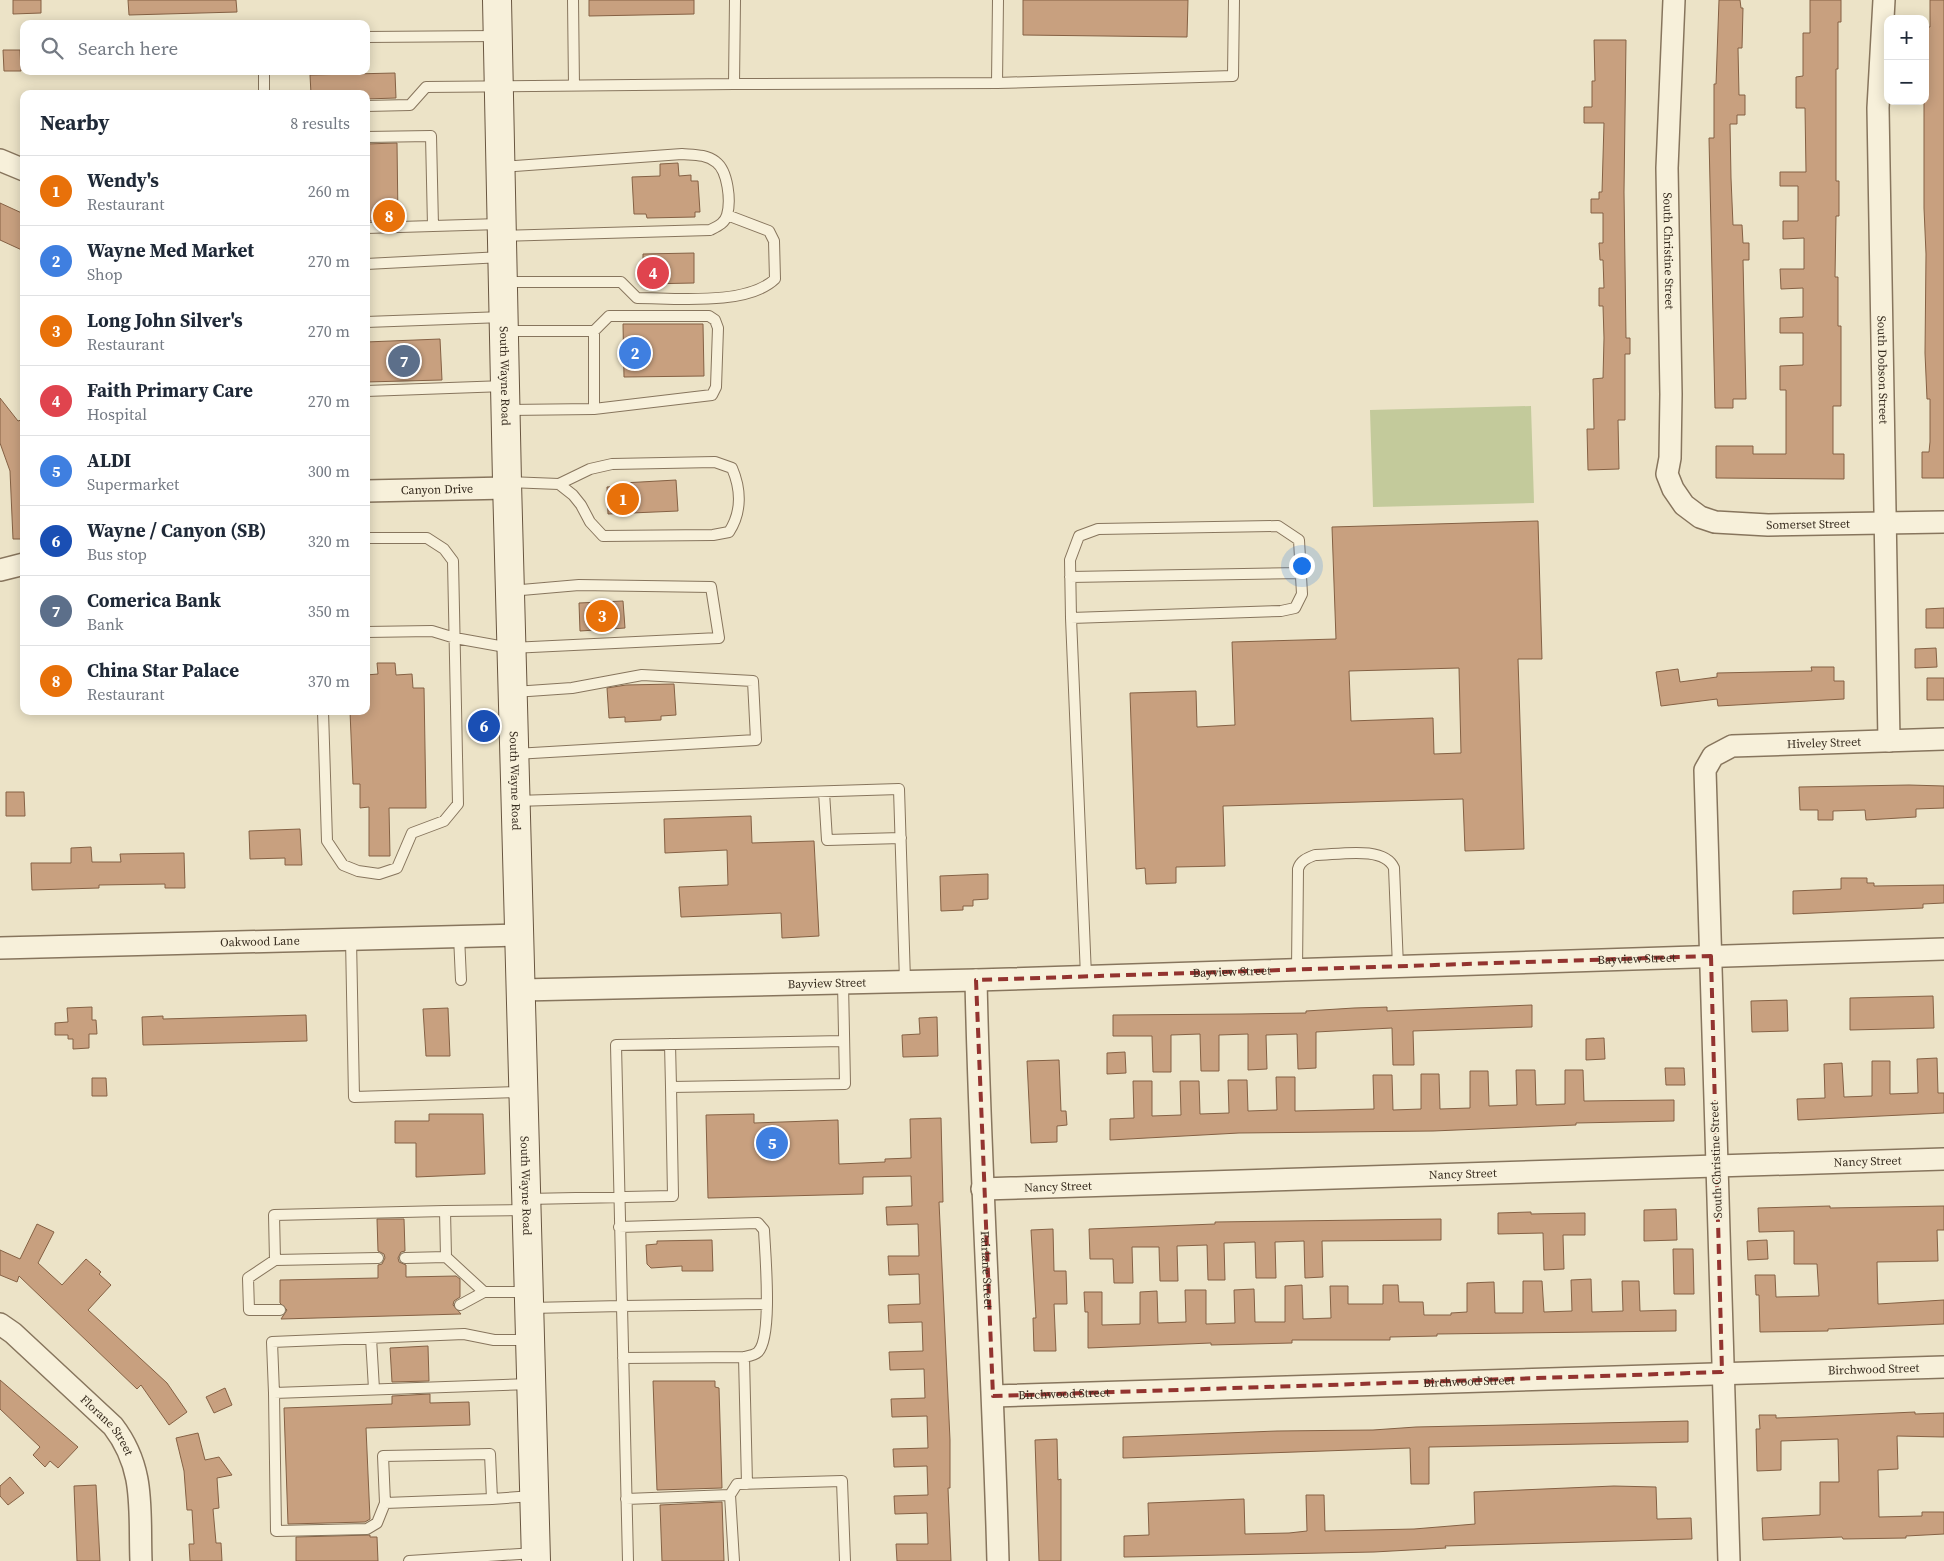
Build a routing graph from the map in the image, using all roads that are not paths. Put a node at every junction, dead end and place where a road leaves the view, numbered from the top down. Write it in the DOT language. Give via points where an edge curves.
graph roads {
  1 [pos="497,0"];
  2 [pos="574,0"];
  3 [pos="735,0"];
  4 [pos="998,0"];
  5 [pos="1234,0"];
  6 [pos="1674,0"];
  7 [pos="1884,0"];
  8 [pos="498,36"];
  9 [pos="370,37"];
  10 [pos="264,75"];
  11 [pos="997,83"];
  12 [pos="734,84"];
  13 [pos="499,86"];
  14 [pos="574,86"];
  15 [pos="264,90"];
  16 [pos="370,106"];
  17 [pos="370,137"];
  18 [pos="0,160"];
  19 [pos="501,167"];
  20 [pos="20,168"];
  21 [pos="727,215"];
  22 [pos="433,226"];
  23 [pos="370,228"];
  24 [pos="502,250"];
  25 [pos="370,264"];
  26 [pos="370,322"];
  27 [pos="504,324"];
  28 [pos="594,331"];
  29 [pos="370,391"];
  30 [pos="506,398"];
  31 [pos="594,409"];
  32 [pos="558,484"];
  33 [pos="507,485"];
  34 [pos="370,491"];
  35 [pos="1680,499"];
  36 [pos="1885,522"];
  37 [pos="1944,522"];
  38 [pos="370,538"];
  39 [pos="20,565"];
  40 [pos="0,570"];
  41 [pos="1301,573"];
  42 [pos="1070,577"];
  43 [pos="510,591"];
  44 [pos="1071,618"];
  45 [pos="370,632"];
  46 [pos="455,638"];
  47 [pos="511,648"];
  48 [pos="512,692"];
  49 [pos="323,715"];
  50 [pos="1944,739"];
  51 [pos="1889,741"];
  52 [pos="514,754"];
  53 [pos="1710,761"];
  54 [pos="824,792"];
  55 [pos="516,801"];
  56 [pos="901,838"];
  57 [pos="519,934"];
  58 [pos="459,936"];
  59 [pos="351,939"];
  60 [pos="0,948"];
  61 [pos="1944,949"];
  62 [pos="1711,956"];
  63 [pos="1398,967"];
  64 [pos="1297,970"];
  65 [pos="1086,976"];
  66 [pos="461,980"];
  67 [pos="976,980"];
  68 [pos="905,981"];
  69 [pos="843,983"];
  70 [pos="521,990"];
  71 [pos="844,1041"];
  72 [pos="670,1044"];
  73 [pos="671,1087"];
  74 [pos="523,1092"];
  75 [pos="1944,1159"];
  76 [pos="1717,1167"];
  77 [pos="982,1189"];
  78 [pos="619,1198"];
  79 [pos="526,1205"];
  80 [pos="445,1211"];
  81 [pos="619,1227"];
  82 [pos="446,1257"];
  83 [pos="378,1258"];
  84 [pos="406,1258"];
  85 [pos="275,1260"];
  86 [pos="484,1292"];
  87 [pos="528,1300"];
  88 [pos="766,1304"];
  89 [pos="460,1305"];
  90 [pos="622,1306"];
  91 [pos="280,1310"];
  92 [pos="0,1324"];
  93 [pos="371,1338"];
  94 [pos="530,1340"];
  95 [pos="744,1357"];
  96 [pos="623,1358"];
  97 [pos="1944,1367"];
  98 [pos="1722,1372"];
  99 [pos="531,1384"];
  100 [pos="374,1390"];
  101 [pos="274,1393"];
  102 [pos="994,1396"];
  103 [pos="747,1484"];
  104 [pos="730,1495"];
  105 [pos="534,1496"];
  106 [pos="492,1499"];
  107 [pos="626,1499"];
  108 [pos="385,1503"];
  109 [pos="536,1557"];
  110 [pos="141,1561"];
  111 [pos="409,1561"];
  112 [pos="628,1561"];
  113 [pos="734,1561"];
  114 [pos="844,1561"];
  115 [pos="998,1561"];
  116 [pos="1729,1561"];
  1 -- 8 [label="main road, South Wayne Road"];
  2 -- 14 [label="lane"];
  3 -- 12 [label="lane"];
  4 -- 11 [label="lane"];
  5 -- 11 [label="lane" via="1233,76"];
  6 -- 35 [label="street, South Christine Street" via="1668,132 1671,394 1667,474"];
  7 -- 36 [label="street, South Dobson Street" via="1878,108"];
  8 -- 9 [label="lane"];
  8 -- 13 [label="main road, South Wayne Road"];
  10 -- 15 [label="lane"];
  11 -- 12 [label="lane"];
  12 -- 14 [label="lane"];
  13 -- 14 [label="lane"];
  13 -- 16 [label="lane" via="426,87 410,105"];
  13 -- 19 [label="main road, South Wayne Road"];
  17 -- 22 [label="lane" via="431,136"];
  18 -- 20 [label="street"];
  19 -- 21 [label="lane" via="701,155 716,162 723,173 727,186"];
  19 -- 24 [label="main road, South Wayne Road"];
  21 -- 24 [label="lane" via="721,225 710,230"];
  21 -- 24 [label="lane" via="769,231 774,241 775,279 767,287 732,297 637,298 621,282"];
  22 -- 23 [label="lane"];
  22 -- 24 [label="lane"];
  24 -- 25 [label="lane"];
  24 -- 27 [label="main road, South Wayne Road"];
  26 -- 27 [label="lane"];
  27 -- 28 [label="lane"];
  27 -- 30 [label="main road, South Wayne Road"];
  28 -- 31 [label="lane"];
  28 -- 31 [label="lane" via="609,316 709,316 718,328 716,387 712,395"];
  29 -- 30 [label="lane"];
  30 -- 31 [label="lane"];
  30 -- 33 [label="main road, South Wayne Road"];
  32 -- 32 [label="lane" via="573,495 603,536 730,532 739,510 738,482 732,468 715,462 612,464 590,469"];
  32 -- 33 [label="lane"];
  33 -- 34 [label="street, Canyon Drive"];
  33 -- 43 [label="main road, South Wayne Road"];
  35 -- 36 [label="street, Somerset Street" via="1700,517 1715,522 1768,525"];
  36 -- 37 [label="street, Somerset Street"];
  36 -- 51 [label="street, South Dobson Street"];
  38 -- 46 [label="lane" via="427,538 444,549 453,561"];
  39 -- 40 [label="street"];
  41 -- 42 [label="lane"];
  41 -- 42 [label="lane" via="1298,540 1278,526 1098,529 1079,536 1070,560"];
  41 -- 44 [label="lane" via="1302,594 1295,608 1281,611"];
  42 -- 44 [label="lane"];
  43 -- 47 [label="main road, South Wayne Road"];
  43 -- 47 [label="lane" via="579,585 711,586 720,638"];
  44 -- 65 [label="lane"];
  45 -- 46 [label="lane" via="432,631"];
  46 -- 47 [label="lane"];
  46 -- 49 [label="lane" via="458,804 444,821 412,833 397,868 379,874 358,871 343,864 327,841"];
  47 -- 48 [label="main road, South Wayne Road"];
  48 -- 52 [label="main road, South Wayne Road"];
  48 -- 52 [label="lane" via="572,688 642,675 753,682 756,740"];
  50 -- 51 [label="street, Hiveley Street"];
  51 -- 53 [label="street, Hiveley Street" via="1732,746 1718,752"];
  52 -- 55 [label="main road, South Wayne Road"];
  53 -- 62 [label="street, South Christine Street" via="1704,780"];
  54 -- 55 [label="lane"];
  54 -- 56 [label="lane" via="827,840"];
  54 -- 56 [label="lane" via="899,789"];
  55 -- 57 [label="main road, South Wayne Road"];
  56 -- 68 [label="lane"];
  57 -- 58 [label="street, Oakwood Lane"];
  57 -- 70 [label="main road, South Wayne Road"];
  58 -- 59 [label="street, Oakwood Lane"];
  58 -- 66 [label="lane"];
  59 -- 60 [label="street, Oakwood Lane"];
  59 -- 74 [label="lane" via="354,1097"];
  61 -- 62 [label="street, Bayview Street"];
  62 -- 63 [label="street, Bayview Street"];
  62 -- 76 [label="street, South Christine Street"];
  63 -- 64 [label="street, Bayview Street"];
  63 -- 64 [label="lane" via="1394,868 1390,861 1377,853 1324,855 1299,864"];
  64 -- 65 [label="street, Bayview Street"];
  65 -- 67 [label="street, Bayview Street"];
  67 -- 68 [label="street, Bayview Street"];
  67 -- 77 [label="street, Fairlane Street"];
  68 -- 69 [label="street, Bayview Street"];
  69 -- 70 [label="street, Bayview Street"];
  69 -- 71 [label="lane"];
  70 -- 74 [label="main road, South Wayne Road"];
  71 -- 72 [label="lane"];
  71 -- 73 [label="lane" via="845,1084"];
  72 -- 73 [label="lane"];
  72 -- 78 [label="lane" via="616,1045"];
  73 -- 78 [label="lane" via="673,1196"];
  74 -- 79 [label="main road, South Wayne Road"];
  75 -- 76 [label="street, Nancy Street"];
  76 -- 77 [label="street, Nancy Street"];
  76 -- 98 [label="street, South Christine Street"];
  77 -- 102 [label="street, Fairlane Street"];
  78 -- 79 [label="lane"];
  78 -- 81 [label="lane"];
  79 -- 80 [label="lane"];
  79 -- 87 [label="main road, South Wayne Road"];
  80 -- 82 [label="lane"];
  80 -- 85 [label="lane" via="274,1215"];
  81 -- 88 [label="lane" via="758,1223 764,1230"];
  81 -- 90 [label="lane"];
  82 -- 84 [label="lane"];
  82 -- 86 [label="lane"];
  83 -- 85 [label="lane"];
  85 -- 91 [label="lane" via="248,1278 249,1310"];
  86 -- 87 [label="lane"];
  86 -- 89 [label="lane"];
  87 -- 90 [label="lane"];
  87 -- 94 [label="main road, South Wayne Road"];
  88 -- 90 [label="lane"];
  88 -- 95 [label="lane" via="767,1329 762,1346 757,1353"];
  90 -- 96 [label="lane"];
  92 -- 110 [label="street, Florane Street" via="113,1426 124,1440 137,1474"];
  93 -- 94 [label="lane" via="464,1334 494,1340"];
  93 -- 100 [label="lane"];
  93 -- 101 [label="lane" via="272,1342"];
  94 -- 99 [label="main road, South Wayne Road"];
  95 -- 96 [label="lane"];
  95 -- 103 [label="lane"];
  96 -- 107 [label="lane"];
  97 -- 98 [label="street, Birchwood Street"];
  98 -- 102 [label="street, Birchwood Street"];
  98 -- 116 [label="street, South Christine Street"];
  99 -- 100 [label="lane"];
  99 -- 105 [label="main road, South Wayne Road"];
  100 -- 101 [label="lane"];
  101 -- 108 [label="lane" via="276,1531 366,1529 377,1523"];
  102 -- 115 [label="street, Fairlane Street"];
  103 -- 104 [label="lane" via="737,1484"];
  103 -- 114 [label="lane" via="842,1482"];
  104 -- 107 [label="lane"];
  104 -- 113 [label="lane"];
  105 -- 106 [label="lane"];
  105 -- 109 [label="main road, South Wayne Road"];
  106 -- 108 [label="lane"];
  106 -- 108 [label="lane" via="490,1454 383,1456"];
  107 -- 112 [label="lane"];
  109 -- 111 [label="lane"];
}
